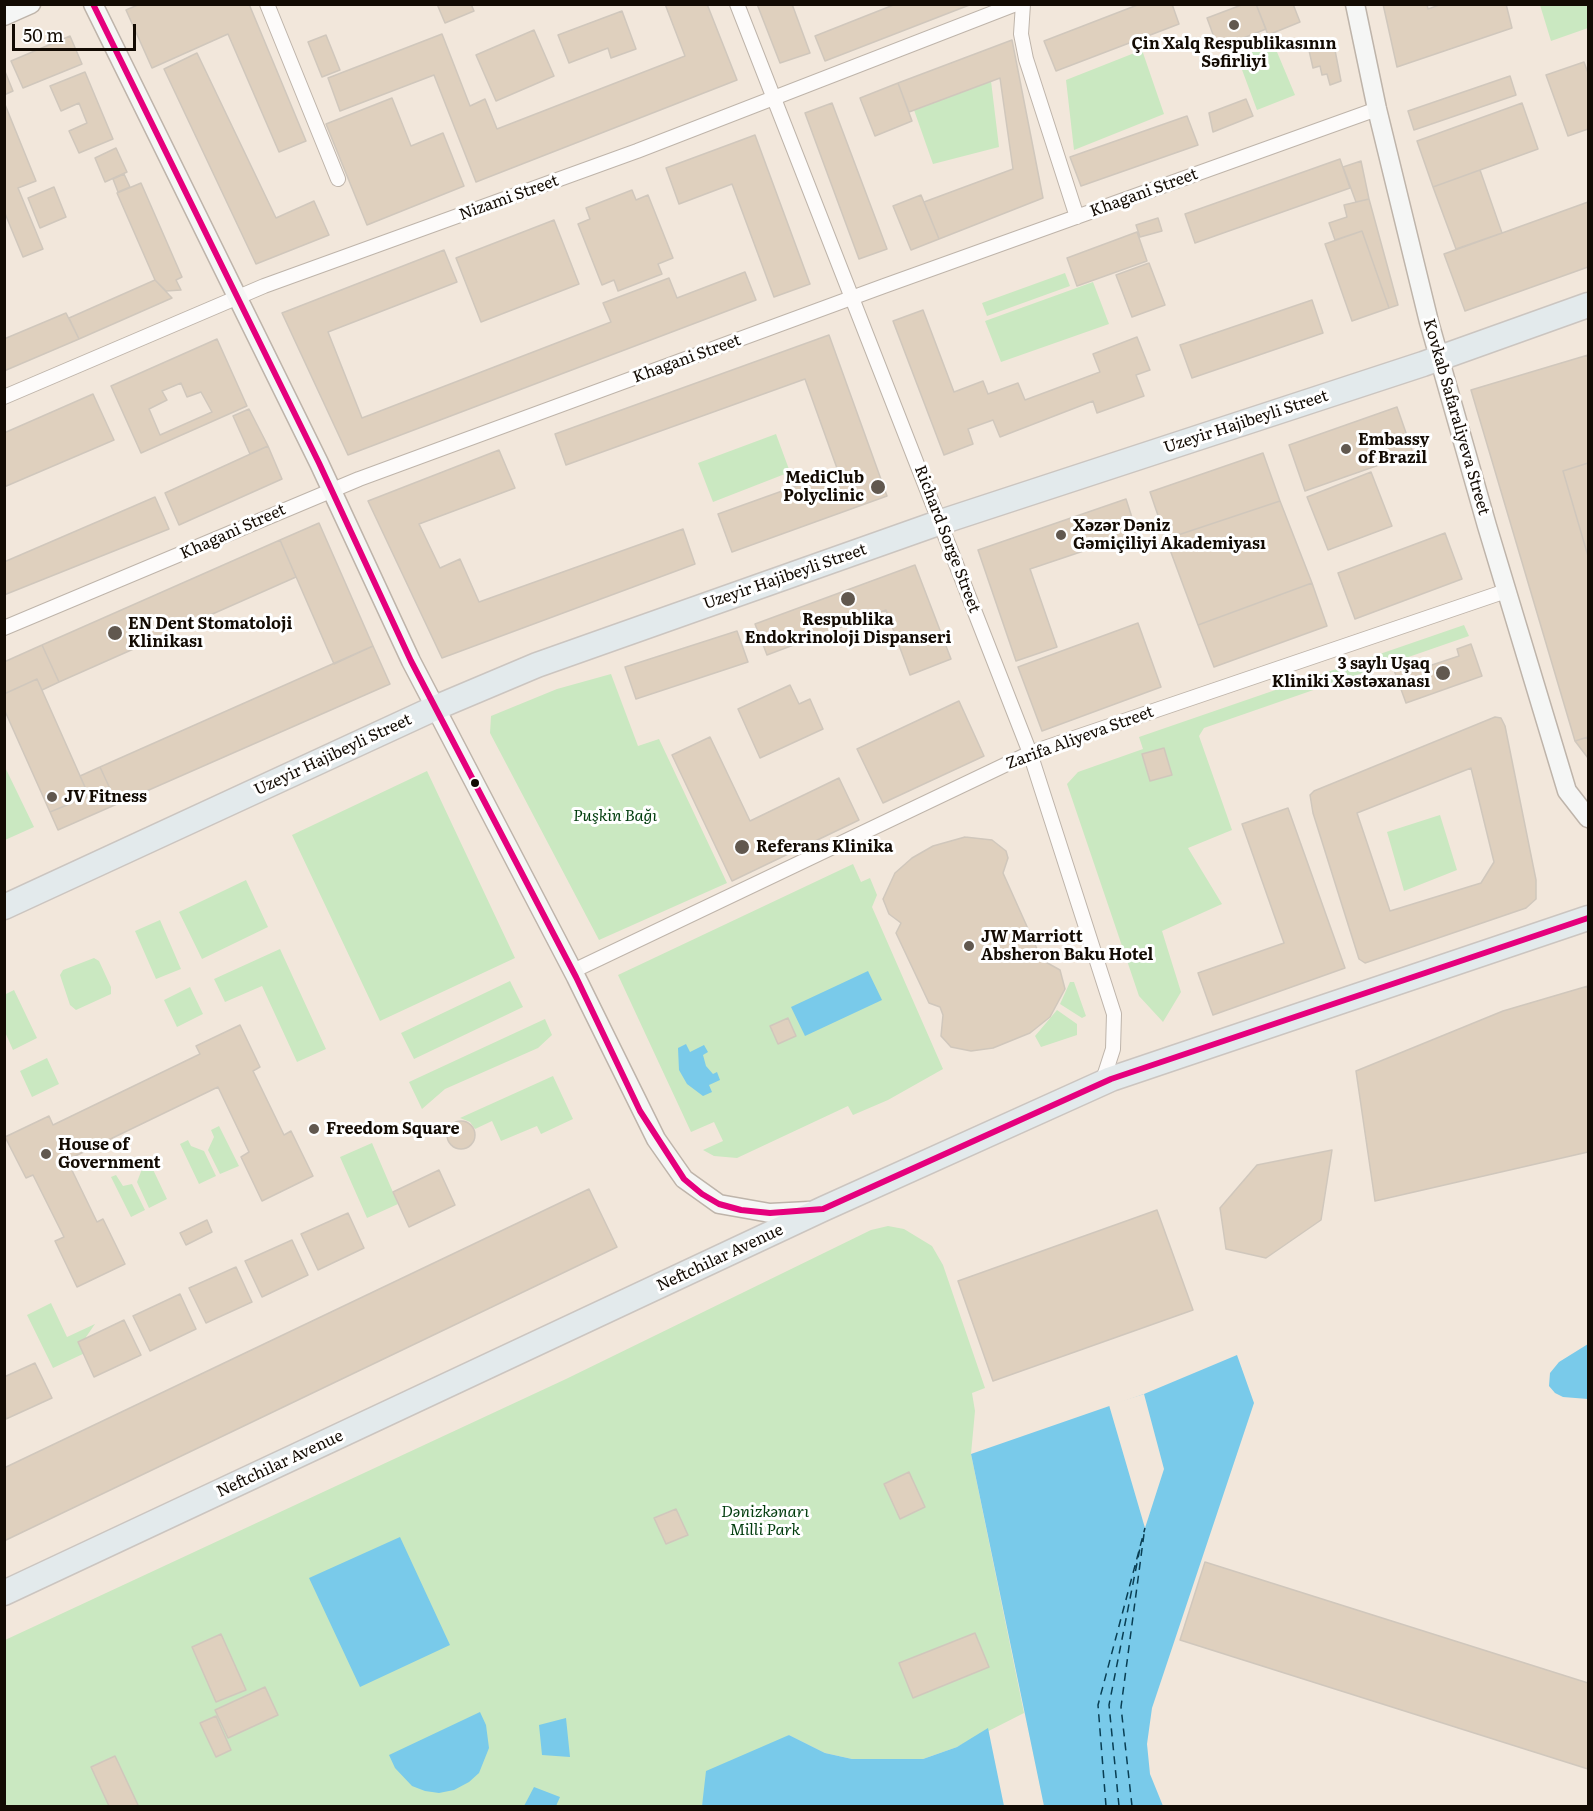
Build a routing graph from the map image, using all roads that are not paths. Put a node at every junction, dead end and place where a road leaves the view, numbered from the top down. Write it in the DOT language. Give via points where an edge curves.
graph roads {
  1 [pos="32,4"];
  2 [pos="93,4"];
  3 [pos="267,4"];
  4 [pos="737,4"];
  5 [pos="1016,4"];
  6 [pos="1023,4"];
  7 [pos="1355,4"];
  8 [pos="4,16"];
  9 [pos="774,99"];
  10 [pos="1377,110"];
  11 [pos="338,179"];
  12 [pos="1077,217"];
  13 [pos="852,297"];
  14 [pos="237,298"];
  15 [pos="1588,305"];
  16 [pos="1439,357"];
  17 [pos="4,397"];
  18 [pos="331,491"];
  19 [pos="941,522"];
  20 [pos="1506,591"];
  21 [pos="4,628"];
  22 [pos="435,708"];
  23 [pos="1030,753"];
  24 [pos="1588,818"];
  25 [pos="4,907"];
  26 [pos="1588,918"];
  27 [pos="573,971"];
  28 [pos="1102,1083"];
  29 [pos="823,1209"];
  30 [pos="4,1593"];
  1 -- 8 [label="main road"];
  2 -- 14 [label="main road"];
  3 -- 11 [label="street"];
  4 -- 9 [label="street, Richard Sorge Street"];
  5 -- 9 [label="street, Nizami Street"];
  6 -- 12 [label="street" via="1021,34 1026,59"];
  7 -- 10 [label="main road, Kovkab Safaraliyeva Street"];
  9 -- 13 [label="street, Richard Sorge Street"];
  9 -- 14 [label="street, Nizami Street"];
  10 -- 12 [label="street, Khagani Street"];
  10 -- 16 [label="main road, Kovkab Safaraliyeva Street"];
  12 -- 13 [label="street, Khagani Street"];
  13 -- 18 [label="street, Khagani Street"];
  13 -- 19 [label="street, Richard Sorge Street"];
  14 -- 17 [label="street, Nizami Street"];
  14 -- 18 [label="main road"];
  15 -- 16 [label="highway, Uzeyir Hajibeyli Street"];
  16 -- 19 [label="highway, Uzeyir Hajibeyli Street"];
  16 -- 20 [label="main road, Kovkab Safaraliyeva Street"];
  18 -- 21 [label="street, Khagani Street"];
  18 -- 22 [label="main road"];
  19 -- 22 [label="highway, Uzeyir Hajibeyli Street" via="537,665"];
  19 -- 23 [label="street, Richard Sorge Street"];
  20 -- 23 [label="street, Zarifa Aliyeva Street"];
  20 -- 24 [label="main road, Kovkab Safaraliyeva Street" via="1567,790"];
  22 -- 25 [label="highway, Uzeyir Hajibeyli Street"];
  22 -- 27 [label="main road"];
  23 -- 27 [label="street, Zarifa Aliyeva Street"];
  23 -- 28 [label="street, Richard Sorge Street" via="1114,1014 1113,1049"];
  26 -- 28 [label="highway, Neftchilar Avenue"];
  27 -- 29 [label="main road" via="640,1111 684,1179 719,1204 741,1210 782,1213"];
  28 -- 29 [label="highway, Neftchilar Avenue"];
  29 -- 30 [label="highway, Neftchilar Avenue"];
}
